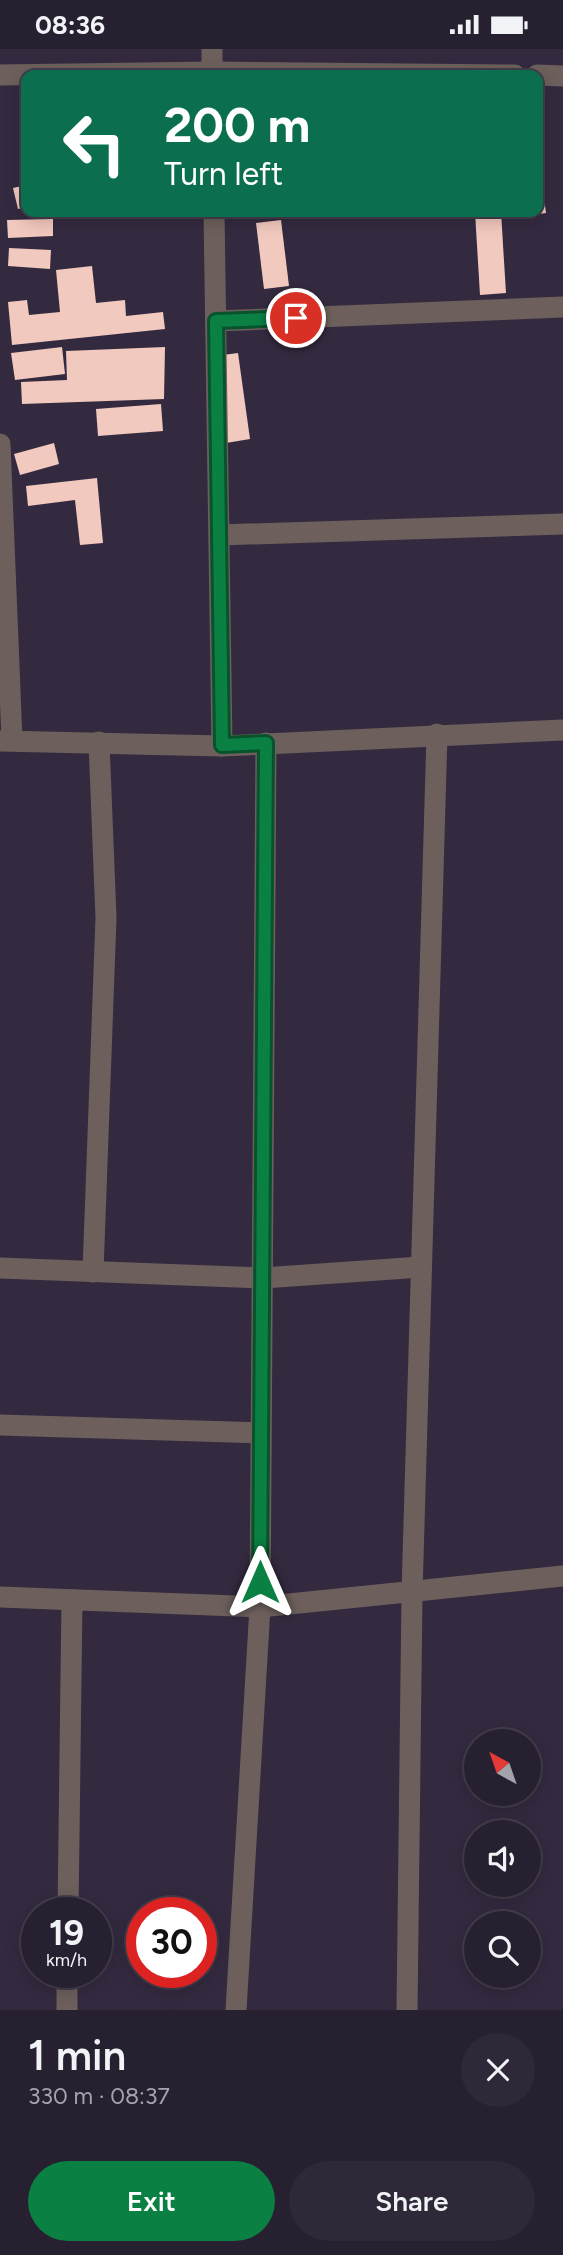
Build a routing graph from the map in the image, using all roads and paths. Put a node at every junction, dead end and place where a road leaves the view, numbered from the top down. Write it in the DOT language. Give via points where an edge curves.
graph roads {
  1 [pos="212,49"];
  2 [pos="212,70"];
  3 [pos="0,75"];
  4 [pos="21,75"];
  5 [pos="543,75"];
  6 [pos="563,76"];
  7 [pos="214,217"];
  8 [pos="563,307"];
  9 [pos="216,321"];
  10 [pos="0,444"];
  11 [pos="563,524"];
  12 [pos="219,535"];
  13 [pos="563,730"];
  14 [pos="437,734"];
  15 [pos="6,740"];
  16 [pos="99,742"];
  17 [pos="266,743"];
  18 [pos="222,745"];
  19 [pos="421,1267"];
  20 [pos="0,1268"];
  21 [pos="93,1272"];
  22 [pos="263,1278"];
  23 [pos="0,1425"];
  24 [pos="261,1433"];
  25 [pos="563,1576"];
  26 [pos="412,1593"];
  27 [pos="0,1597"];
  28 [pos="72,1600"];
  29 [pos="260,1607"];
  30 [pos="68,1897"];
  31 [pos="67,1988"];
  32 [pos="66,2010"];
  33 [pos="236,2010"];
  34 [pos="407,2010"];
  1 -- 2 [label="street"];
  3 -- 4 [label="street"];
  5 -- 6 [label="street"];
  7 -- 9 [label="street"];
  8 -- 9 [label="street"];
  9 -- 12 [label="street"];
  10 -- 15 [label="street"];
  11 -- 12 [label="street"];
  12 -- 18 [label="street"];
  13 -- 14 [label="street"];
  14 -- 17 [label="street"];
  14 -- 19 [label="street"];
  15 -- 16 [label="street"];
  16 -- 18 [label="street"];
  16 -- 21 [label="street" via="106,918"];
  17 -- 18 [label="street"];
  17 -- 22 [label="street"];
  19 -- 22 [label="street"];
  19 -- 26 [label="street"];
  20 -- 21 [label="street"];
  21 -- 22 [label="street"];
  22 -- 24 [label="street"];
  23 -- 24 [label="street"];
  24 -- 29 [label="street"];
  25 -- 26 [label="street"];
  26 -- 29 [label="street"];
  26 -- 34 [label="street"];
  27 -- 28 [label="street"];
  28 -- 29 [label="street"];
  28 -- 30 [label="street"];
  29 -- 33 [label="street"];
  31 -- 32 [label="street"];
}
